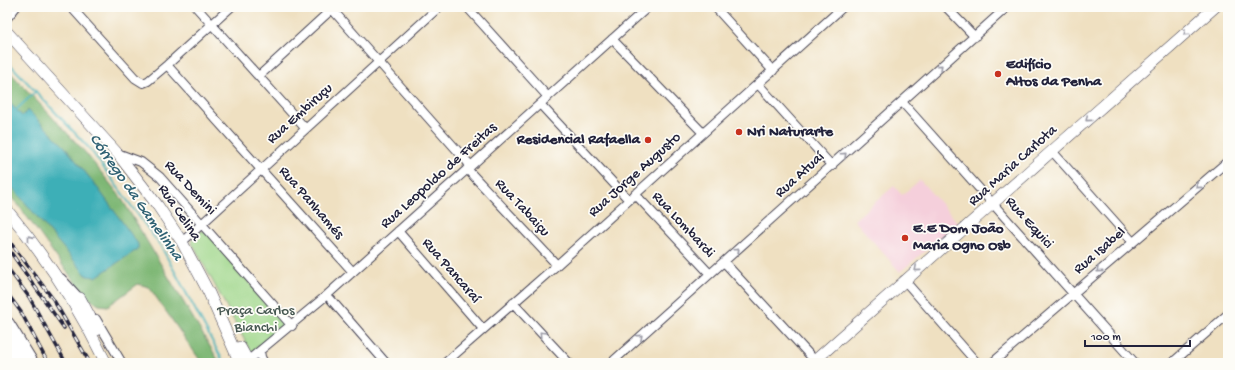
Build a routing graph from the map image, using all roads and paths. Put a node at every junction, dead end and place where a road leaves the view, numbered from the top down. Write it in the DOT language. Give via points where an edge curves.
graph roads {
  1 [pos="16,7"];
  2 [pos="71,7"];
  3 [pos="196,7"];
  4 [pos="231,7"];
  5 [pos="438,7"];
  6 [pos="467,7"];
  7 [pos="648,7"];
  8 [pos="715,7"];
  9 [pos="843,7"];
  10 [pos="946,7"];
  11 [pos="1007,7"];
  12 [pos="1215,7"];
  13 [pos="331,8"];
  14 [pos="7,18"];
  15 [pos="212,24"];
  16 [pos="7,32"];
  17 [pos="975,37"];
  18 [pos="612,40"];
  19 [pos="379,61"];
  20 [pos="167,65"];
  21 [pos="773,71"];
  22 [pos="258,76"];
  23 [pos="758,84"];
  24 [pos="548,97"];
  25 [pos="902,102"];
  26 [pos="540,104"];
  27 [pos="305,128"];
  28 [pos="703,133"];
  29 [pos="1052,151"];
  30 [pos="118,153"];
  31 [pos="1228,161"];
  32 [pos="832,166"];
  33 [pos="469,167"];
  34 [pos="262,168"];
  35 [pos="632,197"];
  36 [pos="992,204"];
  37 [pos="7,210"];
  38 [pos="202,223"];
  39 [pos="398,231"];
  40 [pos="1132,241"];
  41 [pos="182,242"];
  42 [pos="724,262"];
  43 [pos="557,265"];
  44 [pos="51,268"];
  45 [pos="353,272"];
  46 [pos="710,274"];
  47 [pos="904,280"];
  48 [pos="1073,293"];
  49 [pos="327,295"];
  50 [pos="80,298"];
  51 [pos="513,303"];
  52 [pos="1228,314"];
  53 [pos="7,324"];
  54 [pos="292,326"];
  55 [pos="483,329"];
  56 [pos="7,344"];
  57 [pos="260,351"];
  58 [pos="245,362"];
  59 [pos="815,362"];
  60 [pos="20,363"];
  61 [pos="31,363"];
  62 [pos="106,363"];
  63 [pos="114,363"];
  64 [pos="122,363"];
  65 [pos="264,363"];
  66 [pos="386,363"];
  67 [pos="445,363"];
  68 [pos="569,363"];
  69 [pos="610,363"];
  70 [pos="977,363"];
  71 [pos="992,363"];
  72 [pos="1135,363"];
  73 [pos="1172,363"];
  1 -- 14 [label="street"];
  2 -- 20 [label="street" via="135,78 143,83"];
  3 -- 15 [label="street"];
  4 -- 15 [label="street"];
  5 -- 19 [label="street, Rua Embiruçu"];
  6 -- 24 [label="street"];
  7 -- 18 [label="street, Rua Leopoldo de Freitas"];
  8 -- 21 [label="street"];
  9 -- 21 [label="street, Rua Jorge Augusto"];
  10 -- 17 [label="street"];
  11 -- 17 [label="street, Rua Atuaí"];
  12 -- 29 [label="street, Rua Maria Carlota, one-way"];
  13 -- 19 [label="street, Rua Tabaiçu"];
  13 -- 22 [label="street"];
  15 -- 20 [label="street"];
  15 -- 22 [label="street"];
  16 -- 30 [label="street, Rua Demini"];
  25 -- 17 [label="street, Rua Atuaí, one-way"];
  18 -- 24 [label="street, Rua Leopoldo de Freitas"];
  18 -- 28 [label="street"];
  19 -- 27 [label="street, Rua Embiruçu"];
  19 -- 33 [label="street, Rua Tabaiçu"];
  20 -- 34 [label="street, Rua Panhamés"];
  21 -- 23 [label="street, Rua Jorge Augusto"];
  22 -- 27 [label="street"];
  23 -- 28 [label="street, Rua Jorge Augusto"];
  23 -- 32 [label="street"];
  24 -- 26 [label="street, Rua Leopoldo de Freitas"];
  32 -- 25 [label="street, Rua Atuaí, one-way"];
  25 -- 36 [label="street, Rua Equici"];
  26 -- 33 [label="street, Rua Leopoldo de Freitas"];
  26 -- 35 [label="street, Rua Lombardi"];
  27 -- 34 [label="street, Rua Embiruçu"];
  28 -- 35 [label="street, Rua Jorge Augusto"];
  29 -- 36 [label="street, Rua Maria Carlota"];
  29 -- 40 [label="street"];
  30 -- 38 [label="street, Rua Demini" via="151,168"];
  30 -- 41 [label="street, Rua Celina"];
  31 -- 40 [label="street, Rua Isabel, one-way"];
  42 -- 32 [label="street, Rua Atuaí, one-way"];
  33 -- 39 [label="street, Rua Leopoldo de Freitas"];
  33 -- 43 [label="street, Rua Tabaiçu"];
  34 -- 38 [label="street, Rua Embiruçu"];
  34 -- 45 [label="street, Rua Panhamés"];
  35 -- 43 [label="street, Rua Jorge Augusto"];
  35 -- 46 [label="street, Rua Lombardi"];
  36 -- 47 [label="street, Rua Maria Carlota, one-way"];
  36 -- 48 [label="street, Rua Equici"];
  44 -- 37 [label="street, one-way"];
  38 -- 41 [label="street, Rua Embiruçu"];
  38 -- 54 [label="street, Rua Demini"];
  39 -- 45 [label="street, Rua Leopoldo de Freitas"];
  39 -- 55 [label="street, Rua Pancaraí"];
  40 -- 48 [label="street, Rua Isabel, one-way"];
  41 -- 58 [label="street, Rua Celina"];
  42 -- 46 [label="street, Rua Atuaí"];
  42 -- 59 [label="street"];
  43 -- 51 [label="street, Rua Jorge Augusto"];
  44 -- 50 [label="street"];
  44 -- 62 [label="street" via="78,310"];
  45 -- 49 [label="street, Rua Leopoldo de Freitas"];
  69 -- 46 [label="street, Rua Atuaí, one-way"];
  47 -- 59 [label="street, Rua Maria Carlota"];
  47 -- 70 [label="street"];
  48 -- 71 [label="street, Rua Isabel"];
  48 -- 72 [label="street, Rua Equici"];
  49 -- 54 [label="street, Rua Leopoldo de Freitas"];
  49 -- 66 [label="street"];
  50 -- 63 [label="street"];
  50 -- 64 [label="street" via="100,325"];
  51 -- 55 [label="street, Rua Jorge Augusto"];
  68 -- 51 [label="street, one-way"];
  52 -- 73 [label="street"];
  53 -- 61 [label="highway"];
  54 -- 57 [label="street, Rua Leopoldo de Freitas"];
  55 -- 67 [label="street, Rua Jorge Augusto"];
  56 -- 60 [label="highway"];
  57 -- 58 [label="street, Rua Leopoldo de Freitas"];
  57 -- 65 [label="street"];
}
